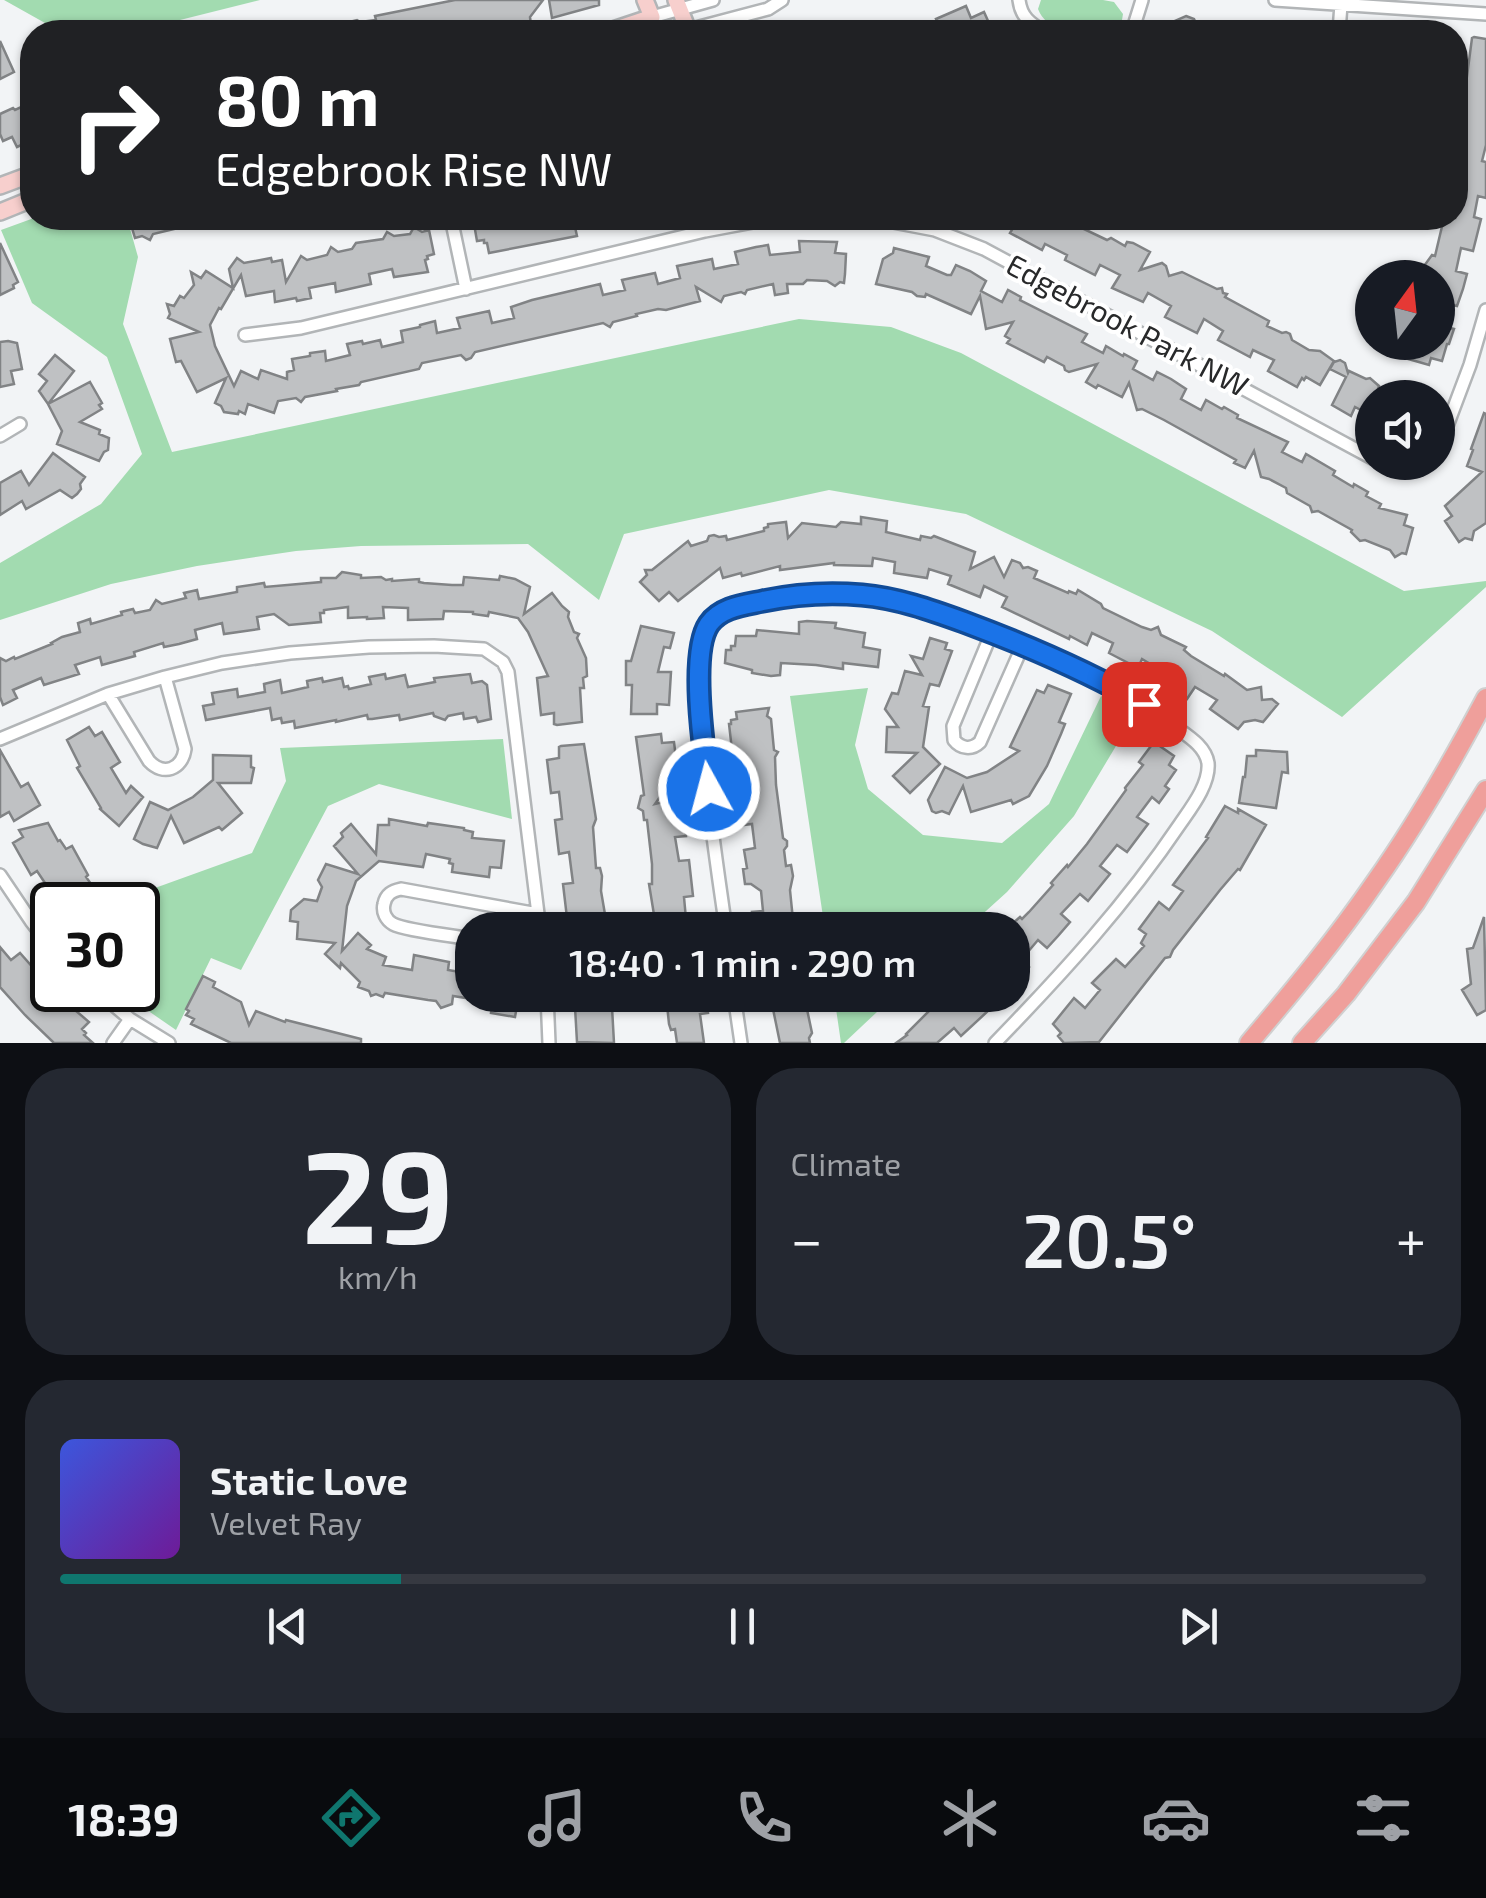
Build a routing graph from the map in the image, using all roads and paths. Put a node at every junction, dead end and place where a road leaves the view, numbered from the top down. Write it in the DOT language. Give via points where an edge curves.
graph roads {
  1 [pos="645,0"];
  2 [pos="712,0"];
  3 [pos="782,0"];
  4 [pos="1275,0"];
  5 [pos="1341,4"];
  6 [pos="666,14"];
  7 [pos="1486,14"];
  8 [pos="724,20"];
  9 [pos="1340,20"];
  10 [pos="0,189"];
  11 [pos="4,210"];
  12 [pos="454,230"];
  13 [pos="710,230"];
  14 [pos="935,230"];
  15 [pos="466,289"];
  16 [pos="1486,310"];
  17 [pos="245,335"];
  18 [pos="1455,405"];
  19 [pos="20,424"];
  20 [pos="0,436"];
  21 [pos="1355,449"];
  22 [pos="992,632"];
  23 [pos="1024,645"];
  24 [pos="165,677"];
  25 [pos="108,694"];
  26 [pos="1486,698"];
  27 [pos="0,738"];
  28 [pos="1486,790"];
  29 [pos="0,875"];
  30 [pos="527,912"];
  31 [pos="538,912"];
  32 [pos="724,912"];
  33 [pos="30,920"];
  34 [pos="455,936"];
  35 [pos="122,1012"];
  36 [pos="548,1012"];
  37 [pos="736,1012"];
  38 [pos="130,1019"];
  39 [pos="146,1030"];
  40 [pos="113,1043"];
  41 [pos="138,1043"];
  42 [pos="168,1043"];
  43 [pos="549,1043"];
  44 [pos="741,1043"];
  45 [pos="995,1043"];
  46 [pos="1248,1043"];
  47 [pos="1302,1043"];
  1 -- 6 [label="street"];
  2 -- 6 [label="street"];
  3 -- 8 [label="street"];
  4 -- 5 [label="street"];
  5 -- 7 [label="street"];
  5 -- 9 [label="street"];
  10 -- 11 [label="street"];
  12 -- 15 [label="street"];
  13 -- 15 [label="street"];
  14 -- 21 [label="street, Edgebrook Park NW" via="984,249"];
  15 -- 17 [label="street"];
  16 -- 18 [label="street"];
  19 -- 20 [label="street"];
  22 -- 23 [label="street"];
  22 -- 23 [label="street" via="952,731 961,746 980,742"];
  22 -- 32 [label="street" via="906,603 848,594 798,594 716,616 704,633 699,713"];
  23 -- 45 [label="street" via="1144,704 1199,746 1208,772 1122,905"];
  24 -- 25 [label="street"];
  24 -- 25 [label="street" via="184,749 179,765 168,770 149,760"];
  24 -- 31 [label="street" via="328,648 434,646 494,654 508,672"];
  25 -- 27 [label="street"];
  26 -- 46 [label="main road" via="1377,880"];
  28 -- 47 [label="main road" via="1416,902"];
  29 -- 33 [label="street"];
  30 -- 34 [label="street" via="401,889 384,902 384,913 396,925"];
  35 -- 38 [label="street"];
  36 -- 43 [label="street"];
  37 -- 44 [label="street"];
  38 -- 39 [label="street"];
  38 -- 40 [label="street"];
  39 -- 41 [label="street"];
  39 -- 42 [label="street"];
}
